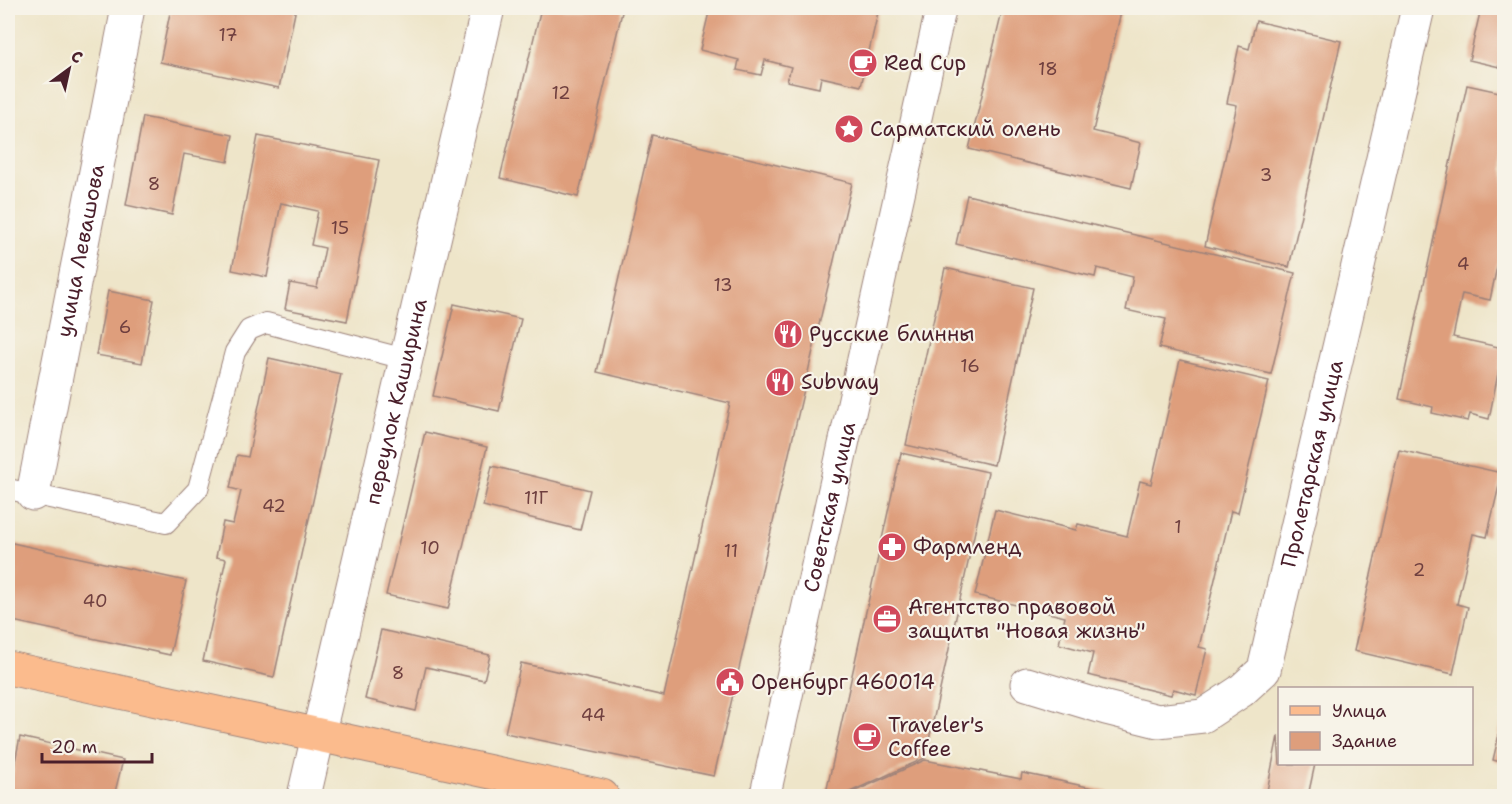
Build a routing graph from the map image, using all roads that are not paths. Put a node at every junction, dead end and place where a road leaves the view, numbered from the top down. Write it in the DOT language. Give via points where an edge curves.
graph roads {
  1 [pos="128,8"];
  2 [pos="488,8"];
  3 [pos="941,8"];
  4 [pos="1418,8"];
  5 [pos="405,359"];
  6 [pos="20,491"];
  7 [pos="8,668"];
  8 [pos="1027,684"];
  9 [pos="319,734"];
  10 [pos="304,796"];
  11 [pos="602,796"];
  12 [pos="765,796"];
  1 -- 6 [label="street, улица Левашова"];
  2 -- 5 [label="street, переулок Каширина"];
  3 -- 12 [label="street, Советская улица"];
  4 -- 8 [label="street, Пролетарская улица" via="1264,670 1240,692 1203,716 1158,721"];
  5 -- 6 [label="lane" via="266,323 249,330 235,352 198,489 166,523"];
  5 -- 9 [label="street, переулок Каширина"];
  7 -- 9 [label="main road"];
  9 -- 10 [label="street, переулок Каширина"];
  9 -- 11 [label="main road"];
}
